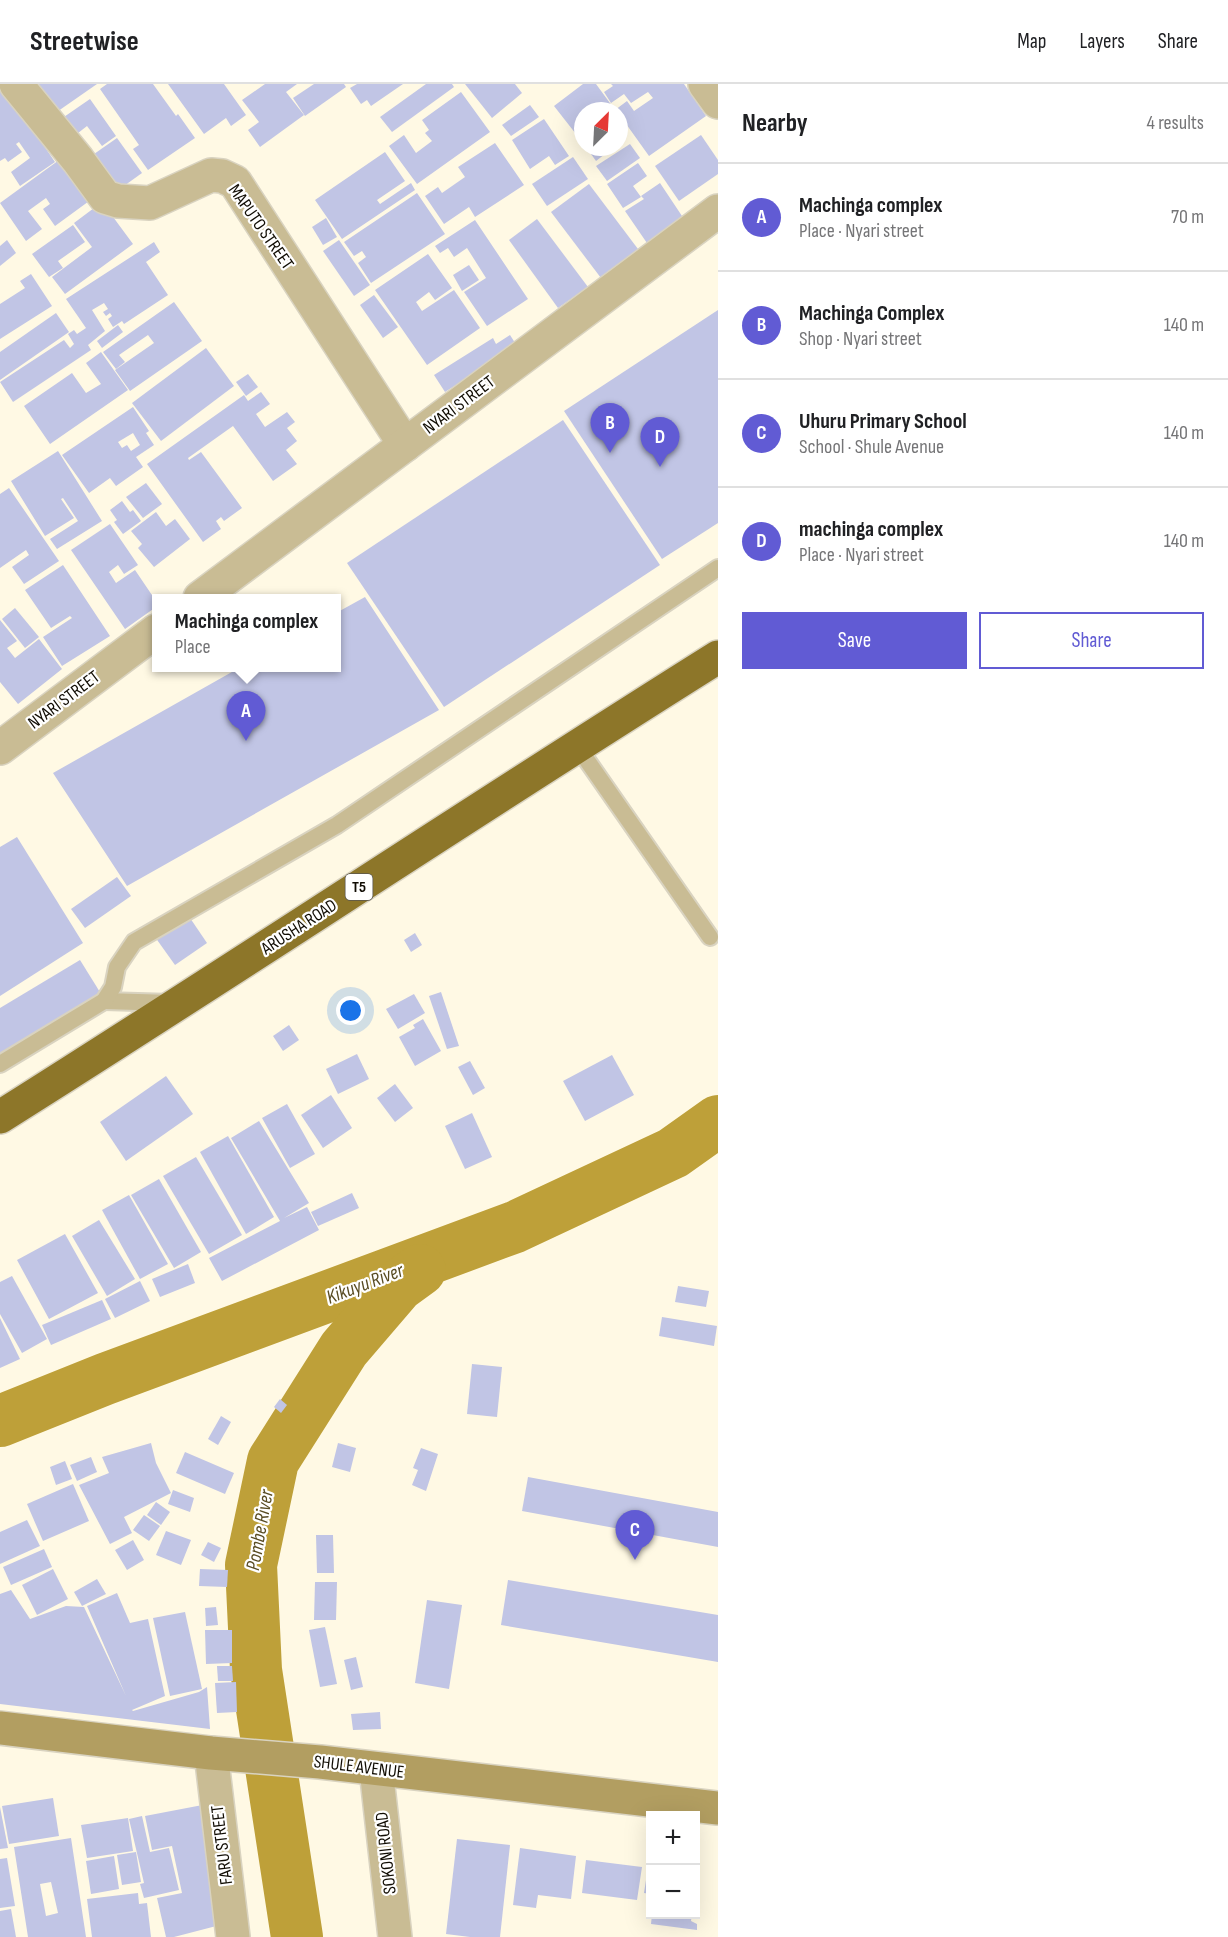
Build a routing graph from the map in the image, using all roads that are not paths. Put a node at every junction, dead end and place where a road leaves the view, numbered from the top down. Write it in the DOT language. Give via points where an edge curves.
graph roads {
  1 [pos="15,84"];
  2 [pos="705,84"];
  3 [pos="718,102"];
  4 [pos="718,212"];
  5 [pos="405,446"];
  6 [pos="718,568"];
  7 [pos="205,594"];
  8 [pos="152,634"];
  9 [pos="718,657"];
  10 [pos="577,746"];
  11 [pos="0,748"];
  12 [pos="710,937"];
  13 [pos="104,1001"];
  14 [pos="180,1004"];
  15 [pos="0,1064"];
  16 [pos="0,1117"];
  17 [pos="0,1728"];
  18 [pos="211,1752"];
  19 [pos="376,1769"];
  20 [pos="718,1808"];
  21 [pos="233,1937"];
  22 [pos="395,1937"];
  1 -- 5 [label="street, MAPUTO STREET" via="105,197 150,203 211,175 235,183"];
  2 -- 3 [label="street"];
  4 -- 5 [label="street, NYARI STREET"];
  5 -- 7 [label="street, NYARI STREET"];
  6 -- 13 [label="lane" via="337,825 134,942 117,967 113,987"];
  8 -- 11 [label="street, NYARI STREET"];
  9 -- 10 [label="highway, ARUSHA ROAD / T5"];
  10 -- 12 [label="lane"];
  10 -- 14 [label="highway, ARUSHA ROAD / T5"];
  13 -- 14 [label="lane"];
  13 -- 15 [label="lane"];
  14 -- 16 [label="highway, ARUSHA ROAD / T5"];
  17 -- 18 [label="main road, SHULE AVENUE"];
  18 -- 19 [label="main road, SHULE AVENUE"];
  18 -- 21 [label="street, FARU STREET"];
  19 -- 20 [label="main road, SHULE AVENUE"];
  19 -- 22 [label="street, SOKONI ROAD"];
}
